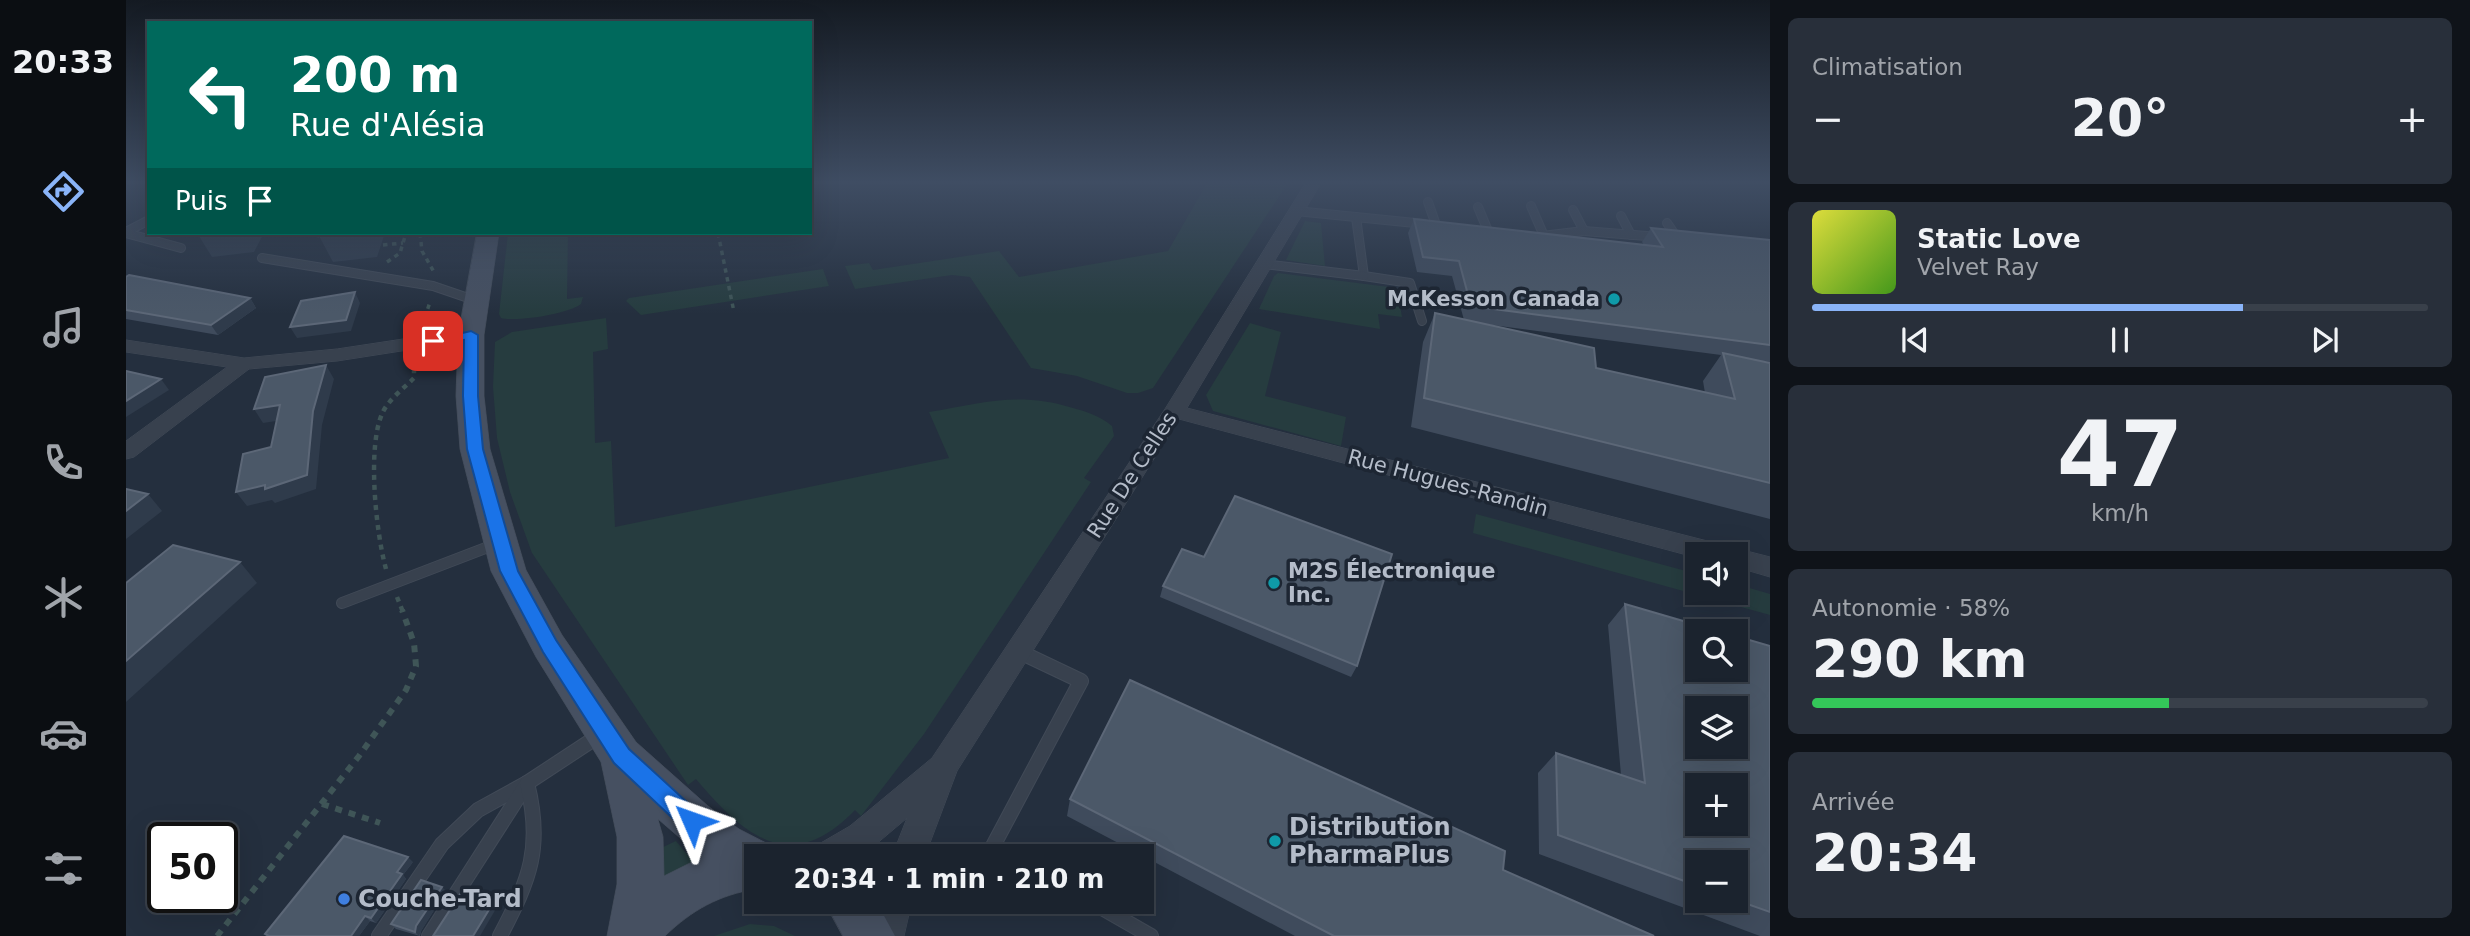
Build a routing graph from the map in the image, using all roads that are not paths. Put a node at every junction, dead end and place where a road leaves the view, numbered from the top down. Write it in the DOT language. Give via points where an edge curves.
graph roads {
  1 [pos="1286,227"];
  2 [pos="1357,227"];
  3 [pos="1487,227"];
  4 [pos="1540,227"];
  5 [pos="1582,227"];
  6 [pos="1627,227"];
  7 [pos="1670,227"];
  8 [pos="1475,229"];
  9 [pos="1488,230"];
  10 [pos="1584,231"];
  11 [pos="126,232"];
  12 [pos="1499,232"];
  13 [pos="488,235"];
  14 [pos="1533,235"];
  15 [pos="1631,235"];
  16 [pos="1544,236"];
  17 [pos="1679,239"];
  18 [pos="1692,240"];
  19 [pos="181,248"];
  20 [pos="262,258"];
  21 [pos="1263,264"];
  22 [pos="1364,276"];
  23 [pos="477,301"];
  24 [pos="1422,321"];
  25 [pos="471,335"];
  26 [pos="126,346"];
  27 [pos="244,364"];
  28 [pos="1174,411"];
  29 [pos="126,452"];
  30 [pos="501,542"];
  31 [pos="1685,545"];
  32 [pos="1748,561"];
  33 [pos="1770,567"];
  34 [pos="342,603"];
  35 [pos="1018,651"];
  36 [pos="613,744"];
  37 [pos="944,764"];
  38 [pos="527,783"];
  39 [pos="850,844"];
  40 [pos="913,844"];
  41 [pos="994,844"];
  42 [pos="744,857"];
  43 [pos="744,867"];
  44 [pos="857,914"];
  45 [pos="892,914"];
  46 [pos="1113,914"];
  47 [pos="379,936"];
  48 [pos="429,936"];
  49 [pos="500,936"];
  50 [pos="631,936"];
  51 [pos="871,936"];
  52 [pos="886,936"];
  53 [pos="1151,936"];
  1 -- 21 [label="street, Rue De Celles"];
  2 -- 22 [label="lane"];
  3 -- 9 [label="lane"];
  4 -- 16 [label="lane"];
  5 -- 10 [label="lane"];
  6 -- 15 [label="lane"];
  7 -- 17 [label="lane"];
  8 -- 9 [label="lane"];
  9 -- 12 [label="lane"];
  10 -- 15 [label="lane"];
  10 -- 16 [label="lane"];
  11 -- 19 [label="lane"];
  13 -- 23 [label="main road"];
  14 -- 16 [label="lane"];
  15 -- 17 [label="lane"];
  17 -- 18 [label="lane"];
  20 -- 23 [label="lane" via="433,286"];
  21 -- 22 [label="lane"];
  21 -- 28 [label="street, Rue De Celles"];
  22 -- 24 [label="lane" via="1410,283"];
  23 -- 25 [label="main road"];
  25 -- 27 [label="street"];
  25 -- 30 [label="main road" via="475,449"];
  26 -- 27 [label="street"];
  27 -- 29 [label="street"];
  28 -- 31 [label="street, Rue Hugues-Randin"];
  28 -- 35 [label="street, Rue De Celles"];
  30 -- 34 [label="lane"];
  30 -- 36 [label="main road" via="509,571 549,646"];
  32 -- 33 [label="street"];
  35 -- 37 [label="street, Rue De Celles"];
  35 -- 41 [label="lane" via="1082,681"];
  36 -- 38 [label="lane"];
  36 -- 42 [label="main road" via="692,821"];
  36 -- 50 [label="main road" via="640,837 641,884"];
  37 -- 39 [label="street, Rue De Celles"];
  37 -- 40 [label="street, Rue De Celles"];
  38 -- 47 [label="lane" via="478,810 442,844"];
  38 -- 48 [label="lane"];
  38 -- 49 [label="lane" via="538,844 526,886"];
  43 -- 50 [label="main road" via="710,876 678,892"];
  44 -- 51 [label="main road"];
  45 -- 52 [label="street"];
  46 -- 53 [label="lane"];
}
